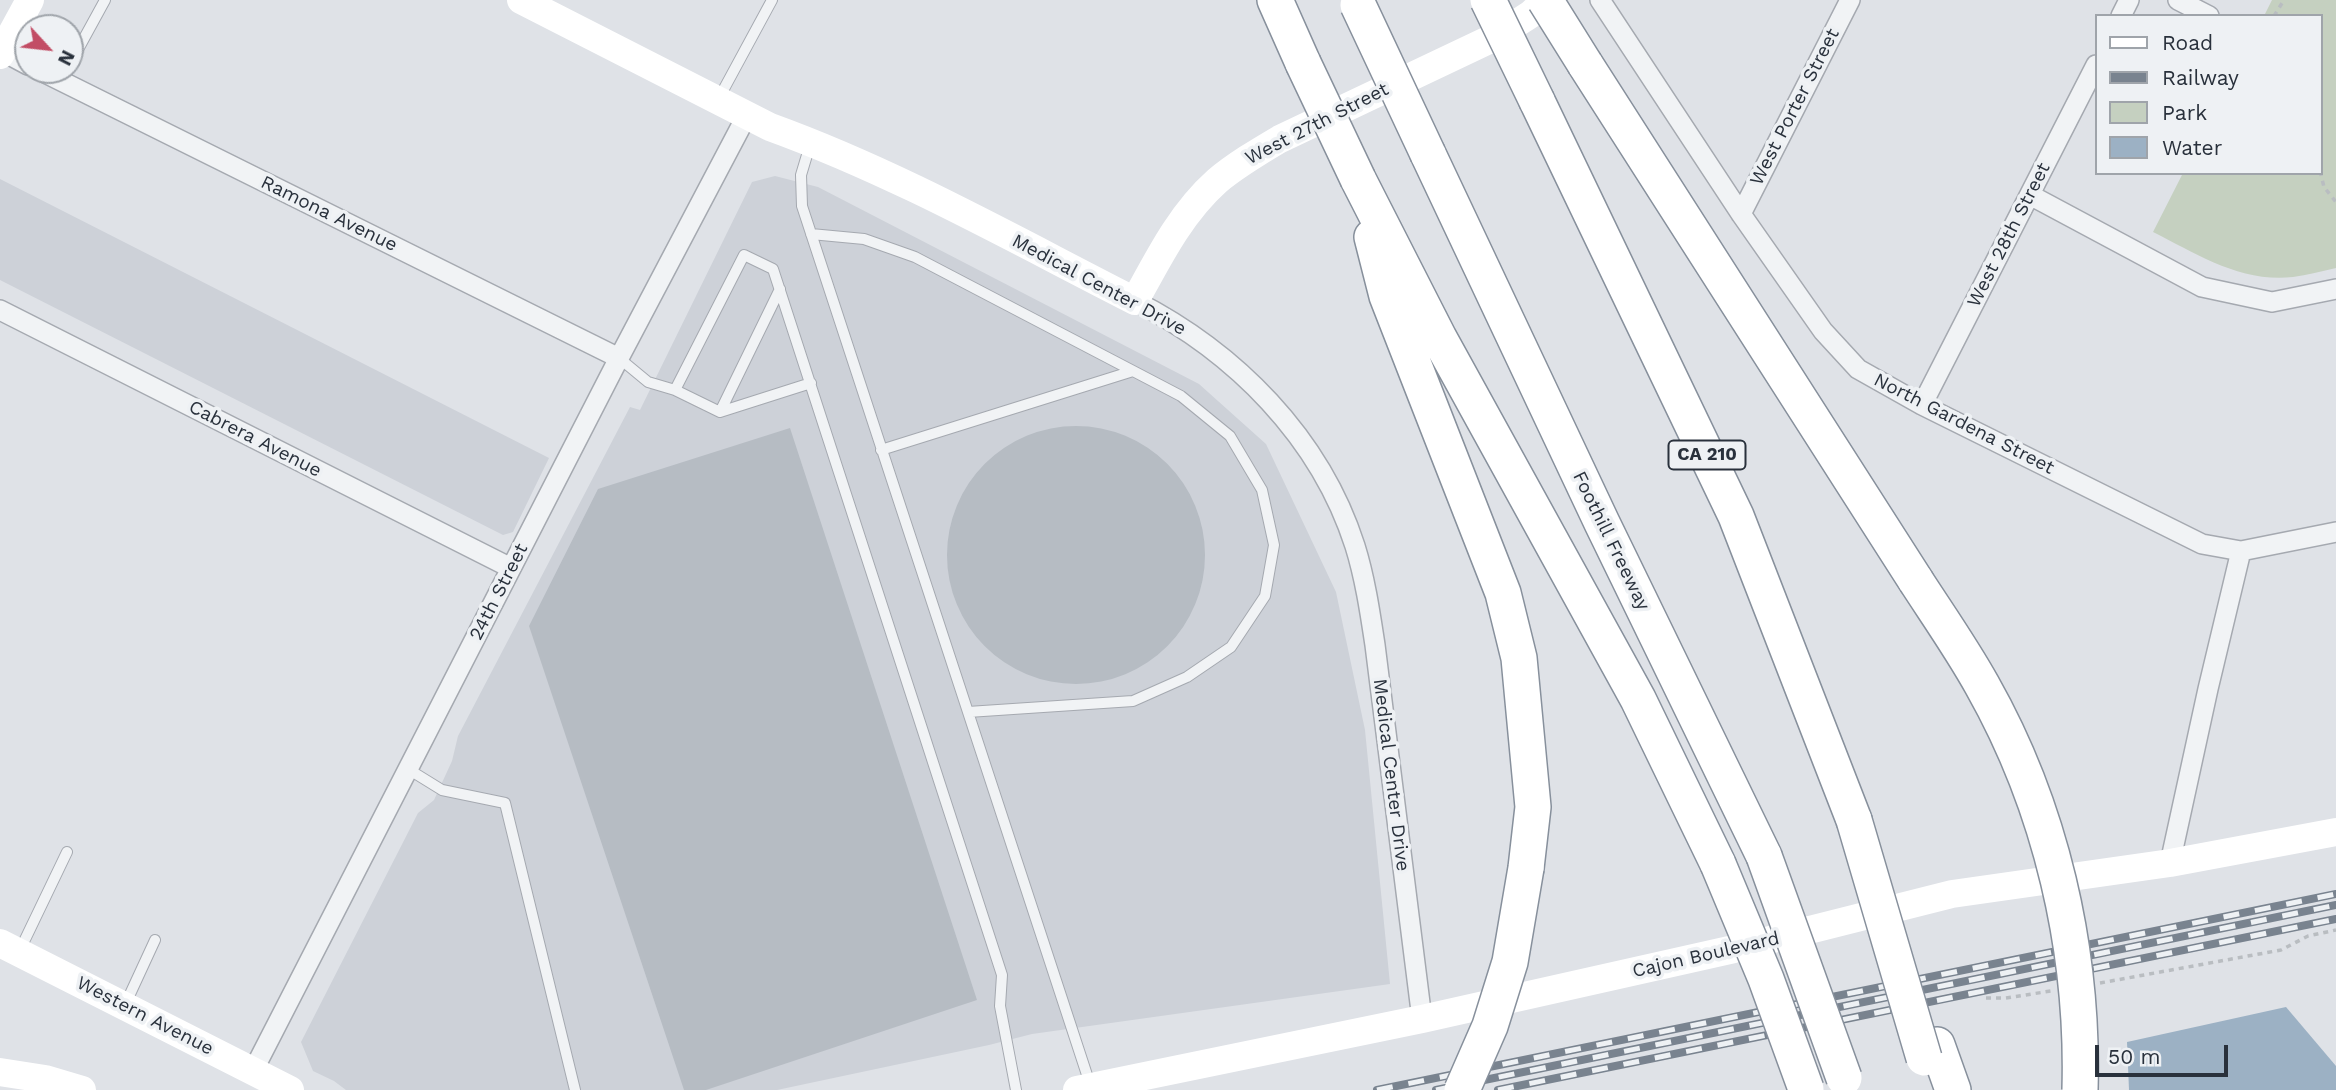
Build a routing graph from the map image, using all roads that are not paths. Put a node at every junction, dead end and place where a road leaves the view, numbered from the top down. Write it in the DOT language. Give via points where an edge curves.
graph roads {
  1 [pos="30,0"];
  2 [pos="105,0"];
  3 [pos="521,0"];
  4 [pos="772,0"];
  5 [pos="1275,0"];
  6 [pos="1488,0"];
  7 [pos="1545,0"];
  8 [pos="1600,0"];
  9 [pos="1850,0"];
  10 [pos="2179,0"];
  11 [pos="1357,2"];
  12 [pos="2205,14"];
  13 [pos="84,39"];
  14 [pos="1,53"];
  15 [pos="2094,69"];
  16 [pos="84,81"];
  17 [pos="718,100"];
  18 [pos="747,115"];
  19 [pos="811,142"];
  20 [pos="1358,179"];
  21 [pos="2030,195"];
  22 [pos="1741,214"];
  23 [pos="811,234"];
  24 [pos="780,289"];
  25 [pos="2336,289"];
  26 [pos="1135,302"];
  27 [pos="0,310"];
  28 [pos="619,358"];
  29 [pos="1133,371"];
  30 [pos="811,383"];
  31 [pos="675,390"];
  32 [pos="1923,405"];
  33 [pos="720,412"];
  34 [pos="881,450"];
  35 [pos="2336,532"];
  36 [pos="2241,551"];
  37 [pos="511,568"];
  38 [pos="968,712"];
  39 [pos="408,769"];
  40 [pos="2336,832"];
  41 [pos="67,852"];
  42 [pos="2170,863"];
  43 [pos="155,940"];
  44 [pos="9,948"];
  45 [pos="124,1006"];
  46 [pos="1422,1019"];
  47 [pos="1931,1064"];
  48 [pos="253,1071"];
  49 [pos="0,1072"];
  50 [pos="1846,1084"];
  51 [pos="1084,1089"];
  52 [pos="1807,1089"];
  53 [pos="82,1090"];
  54 [pos="290,1090"];
  55 [pos="576,1090"];
  56 [pos="1016,1090"];
  57 [pos="1462,1090"];
  58 [pos="1954,1090"];
  59 [pos="2080,1090"];
  1 -- 14 [label="street"];
  2 -- 13 [label="lane"];
  3 -- 17 [label="street, Medical Center Drive"];
  4 -- 17 [label="lane"];
  5 -- 20 [label="highway, bridge"];
  6 -- 47 [label="highway, CA 210, bridge" via="1736,516 1854,820"];
  7 -- 26 [label="street, West 27th Street" via="1497,36 1245,159 1190,209"];
  7 -- 59 [label="highway, bridge" via="1982,684 2028,785 2063,901 2076,971"];
  8 -- 22 [label="street, North Gardena Street"];
  9 -- 22 [label="street, West Porter Street"];
  10 -- 12 [label="street"];
  11 -- 50 [label="highway, Foothill Freeway, bridge" via="1763,856"];
  15 -- 21 [label="street, West 28th Street"];
  16 -- 28 [label="street, Ramona Avenue"];
  17 -- 18 [label="street, Medical Center Drive"];
  18 -- 19 [label="street, Medical Center Drive"];
  18 -- 28 [label="street, 24th Street"];
  19 -- 23 [label="lane" via="801,175 802,206"];
  19 -- 26 [label="street, Medical Center Drive" via="888,175"];
  20 -- 52 [label="highway, bridge" via="1439,338 1638,699 1718,863"];
  20 -- 57 [label="highway, bridge" via="1387,296 1503,593 1519,658 1533,807 1526,868 1510,962 1490,1026"];
  21 -- 25 [label="street" via="2202,287 2272,302"];
  21 -- 32 [label="street, West 28th Street"];
  22 -- 32 [label="street, North Gardena Street" via="1823,331 1858,369"];
  23 -- 29 [label="lane" via="864,239 915,257"];
  23 -- 34 [label="lane"];
  24 -- 30 [label="lane"];
  24 -- 31 [label="lane" via="773,269 744,255"];
  24 -- 33 [label="lane"];
  26 -- 46 [label="street, Medical Center Drive" via="1170,319 1206,345 1268,399 1312,456 1337,501 1367,594"];
  27 -- 37 [label="street, Cabrera Avenue"];
  28 -- 31 [label="lane" via="648,382"];
  28 -- 37 [label="street, 24th Street"];
  29 -- 34 [label="lane"];
  29 -- 38 [label="lane" via="1181,396 1230,436 1262,490 1274,545 1265,596 1231,647 1187,677 1133,701"];
  30 -- 33 [label="lane"];
  30 -- 56 [label="lane" via="1002,975 1000,1006"];
  31 -- 33 [label="lane"];
  32 -- 36 [label="street, North Gardena Street" via="2202,544"];
  34 -- 38 [label="lane"];
  35 -- 36 [label="street, North Gardena Street"];
  36 -- 42 [label="street"];
  37 -- 39 [label="street, 24th Street"];
  38 -- 51 [label="lane"];
  39 -- 48 [label="street, 24th Street"];
  39 -- 55 [label="lane" via="442,790 505,803"];
  40 -- 42 [label="street, Cajon Boulevard"];
  41 -- 44 [label="lane"];
  42 -- 46 [label="street, Cajon Boulevard" via="1952,894"];
  43 -- 45 [label="lane"];
  44 -- 45 [label="street, Western Avenue"];
  45 -- 48 [label="street, Western Avenue"];
  46 -- 51 [label="street, Cajon Boulevard"];
  47 -- 58 [label="highway"];
  48 -- 54 [label="street, Western Avenue"];
  49 -- 53 [label="street"];
}
